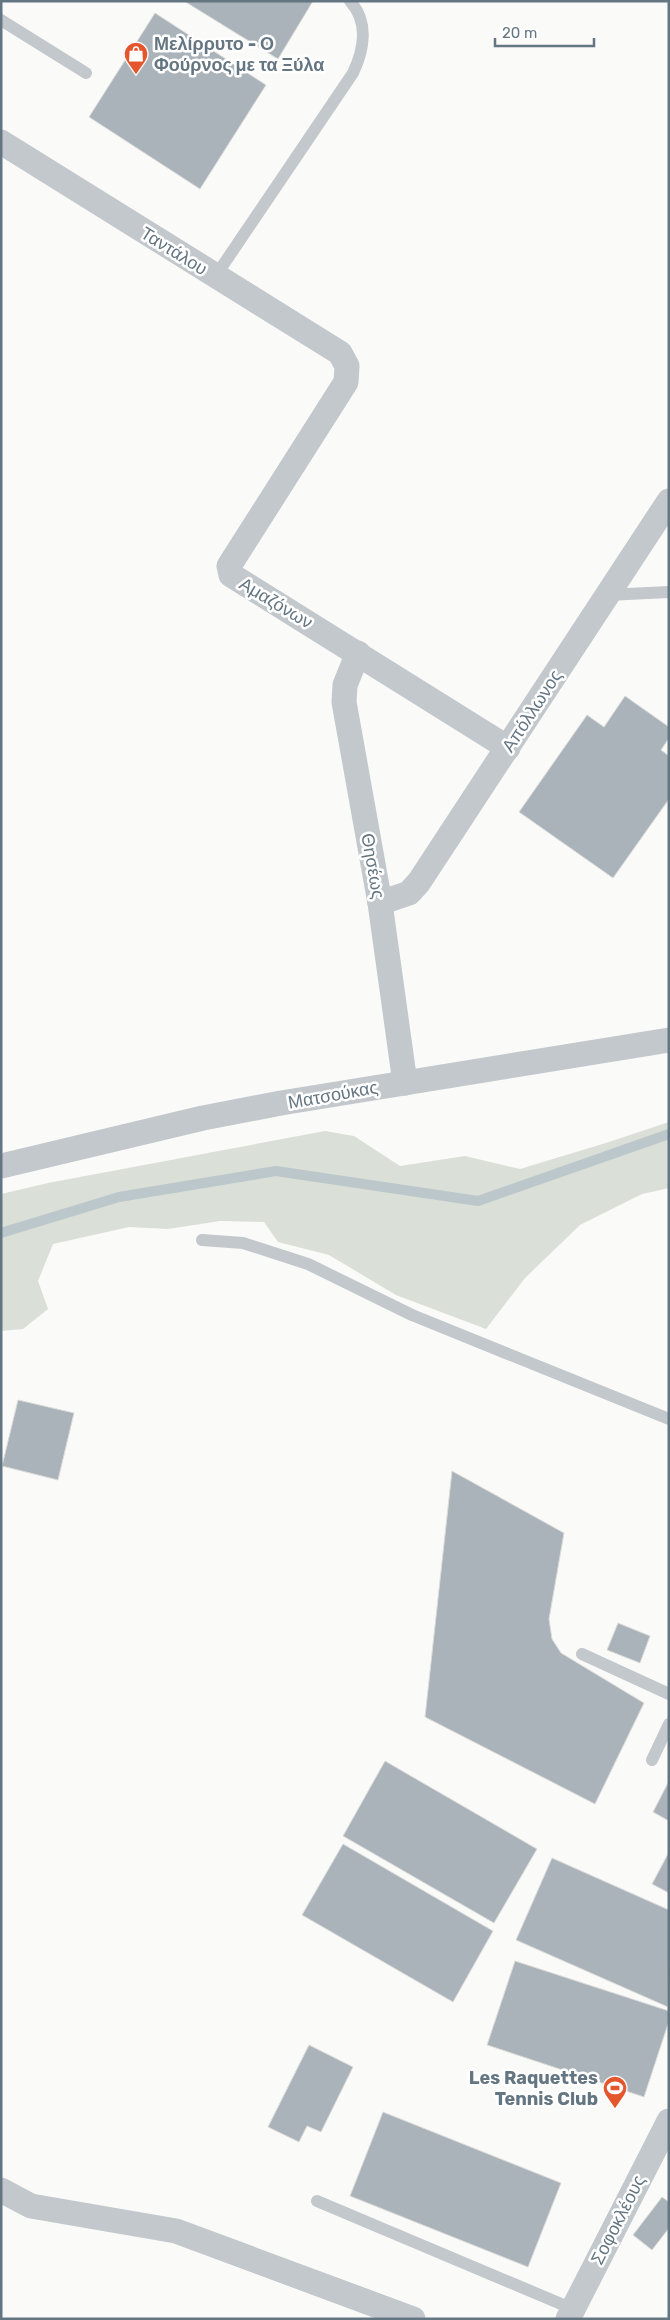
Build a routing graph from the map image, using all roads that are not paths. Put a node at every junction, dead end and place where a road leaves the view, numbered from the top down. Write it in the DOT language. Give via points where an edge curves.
graph roads {
  1 [pos="350,1"];
  2 [pos="1,20"];
  3 [pos="86,73"];
  4 [pos="1,142"];
  5 [pos="215,277"];
  6 [pos="345,360"];
  7 [pos="669,501"];
  8 [pos="669,592"];
  9 [pos="607,595"];
  10 [pos="358,653"];
  11 [pos="508,748"];
  12 [pos="380,903"];
  13 [pos="669,1040"];
  14 [pos="405,1082"];
  15 [pos="1,1166"];
  16 [pos="202,1240"];
  17 [pos="669,1419"];
  18 [pos="582,1654"];
  19 [pos="669,1694"];
  20 [pos="669,1724"];
  21 [pos="652,1760"];
  22 [pos="669,2122"];
  23 [pos="1,2190"];
  24 [pos="317,2201"];
  25 [pos="570,2314"];
  26 [pos="413,2319"];
  1 -- 5 [label="lane" via="360,19 364,38 362,55"];
  2 -- 3 [label="lane"];
  4 -- 5 [label="street, Ταντάλου"];
  5 -- 6 [label="street, Ταντάλου" via="328,344"];
  6 -- 10 [label="street, Αμαζόνων" via="346,382 229,566 231,575"];
  7 -- 9 [label="street, Απόλλωνος"];
  8 -- 9 [label="lane"];
  9 -- 11 [label="street, Απόλλωνος"];
  10 -- 11 [label="street, Αμαζόνων"];
  10 -- 12 [label="street, Θησέως" via="345,685 344,702"];
  11 -- 12 [label="street, Απόλλωνος" via="419,882 408,893"];
  12 -- 14 [label="street, Θησέως"];
  13 -- 14 [label="street, Ματσούκας"];
  14 -- 15 [label="street, Ματσούκας" via="204,1118"];
  16 -- 17 [label="lane" via="243,1242 308,1264 412,1316"];
  18 -- 19 [label="lane"];
  20 -- 21 [label="lane"];
  22 -- 25 [label="street, Σοφοκλέους"];
  23 -- 26 [label="street" via="31,2206 176,2230"];
  24 -- 25 [label="lane"];
}
